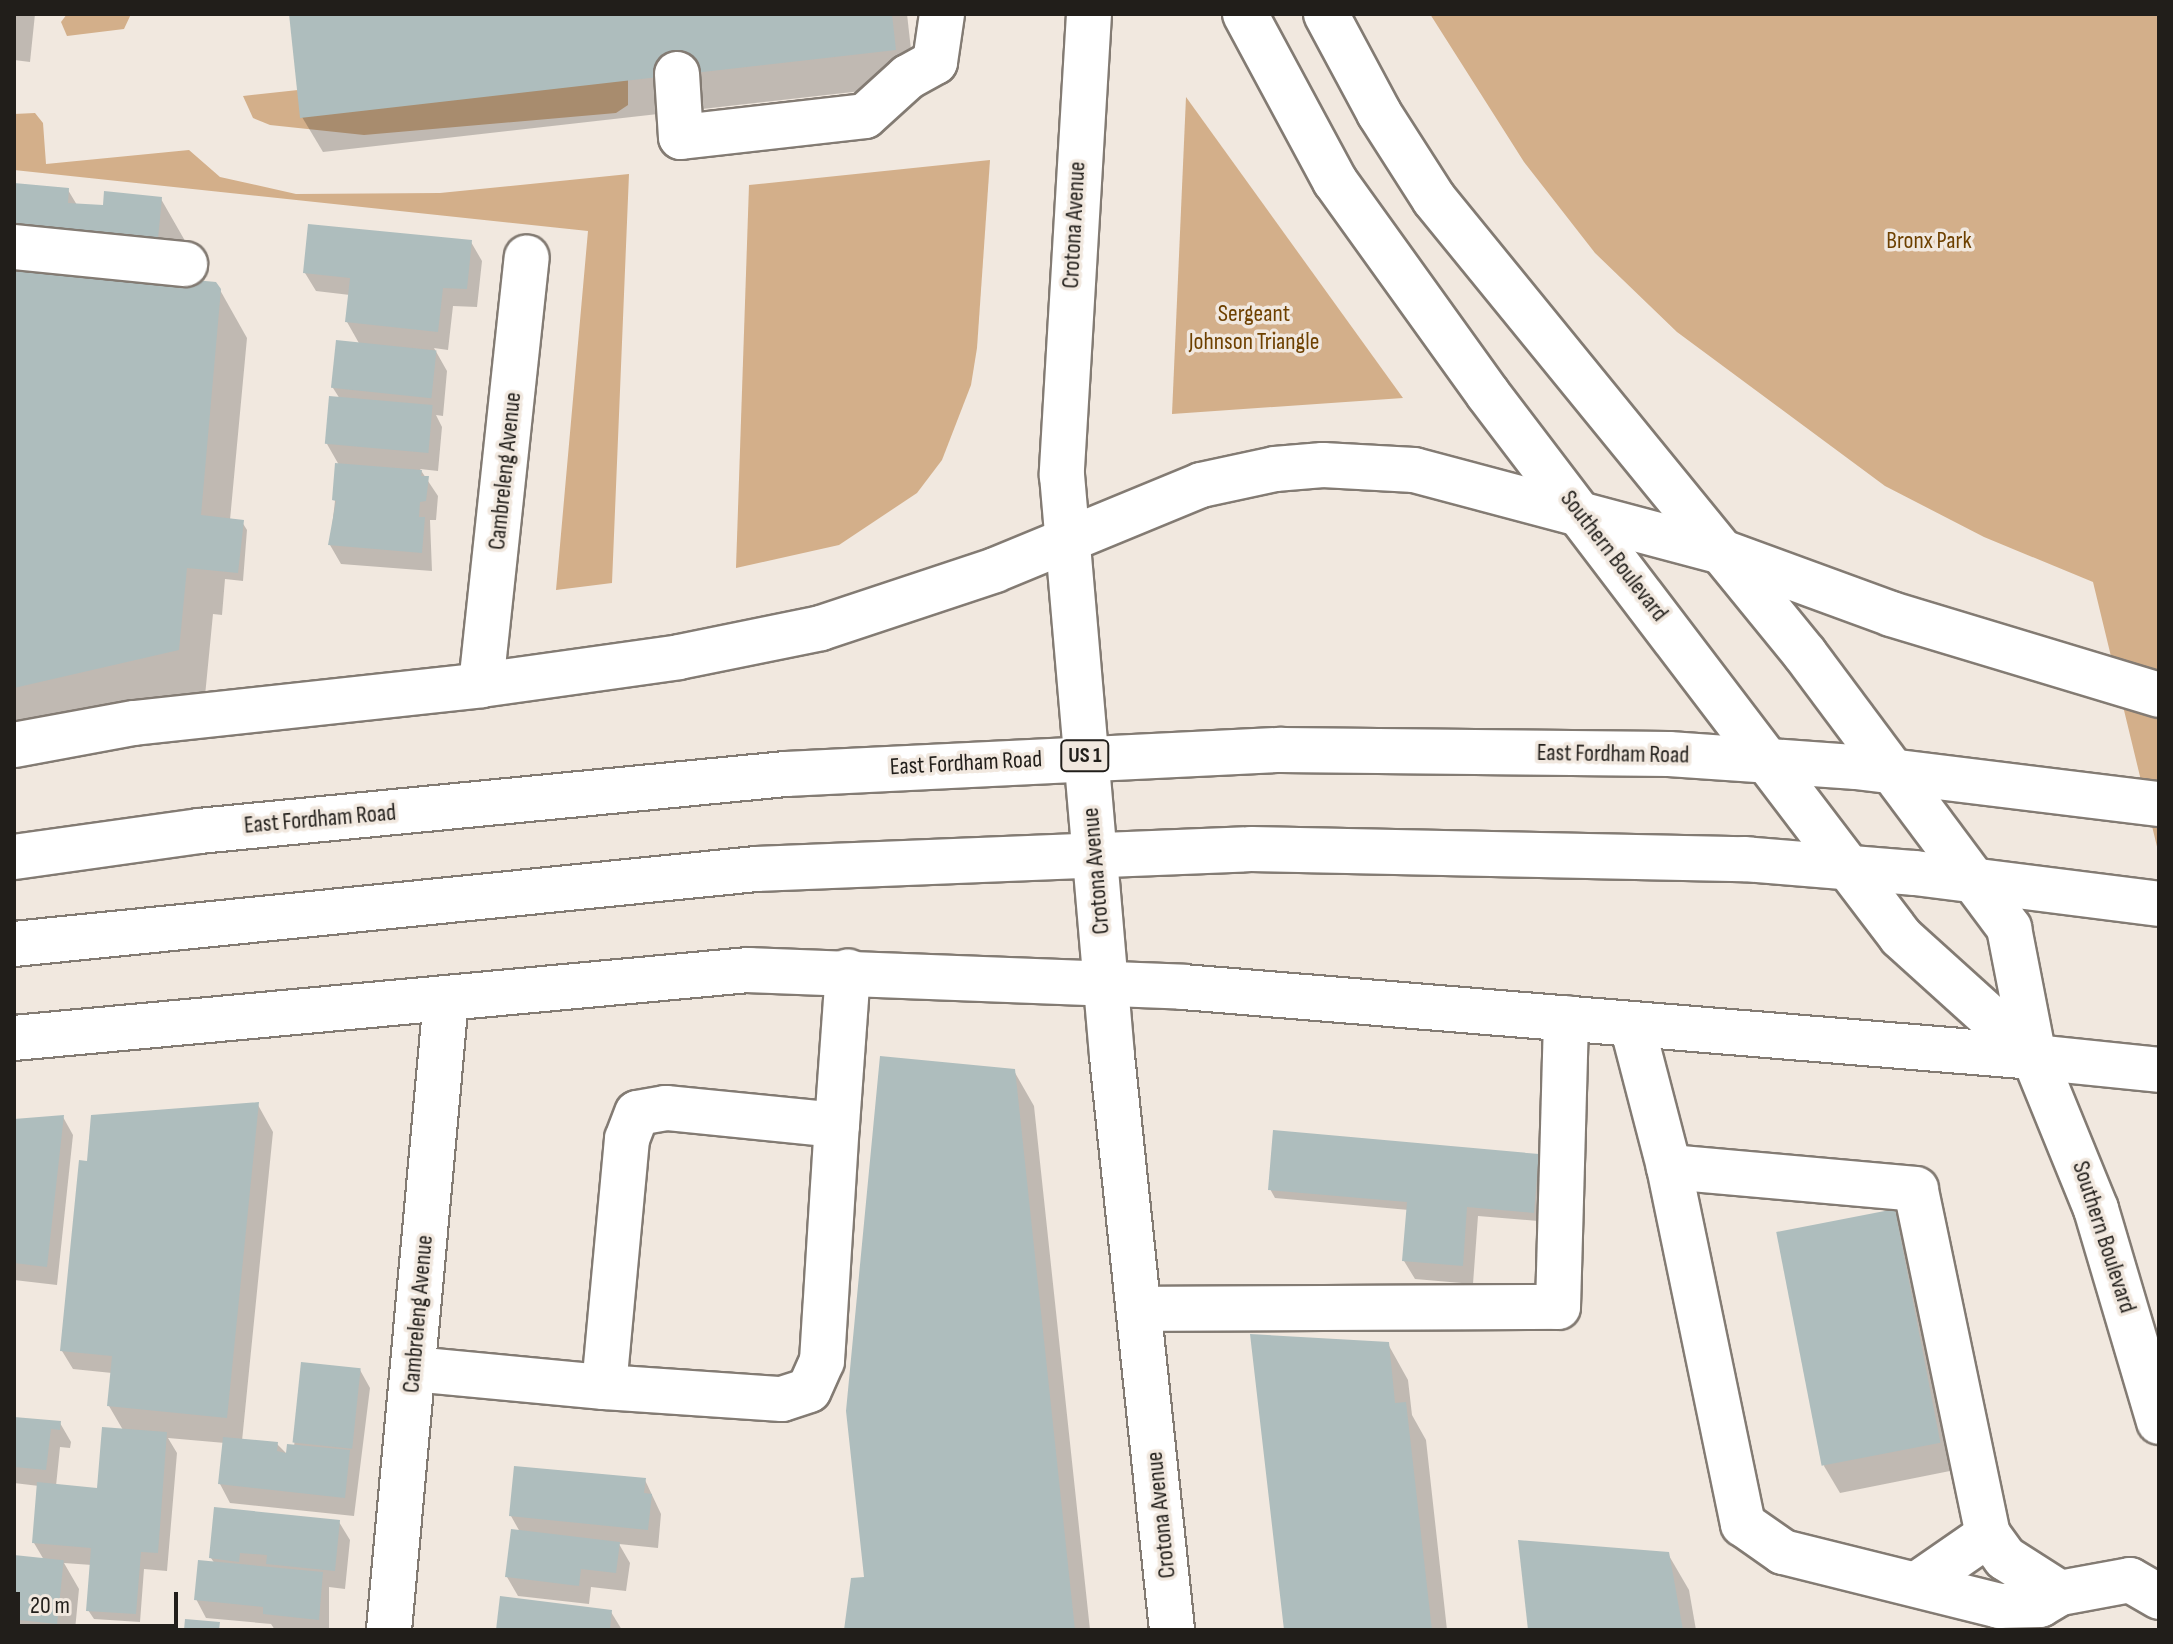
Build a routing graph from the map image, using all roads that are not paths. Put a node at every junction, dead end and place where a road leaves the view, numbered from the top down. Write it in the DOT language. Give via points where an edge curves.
graph roads {
  1 [pos="942,14"];
  2 [pos="1089,14"];
  3 [pos="1245,14"];
  4 [pos="1326,14"];
  5 [pos="677,74"];
  6 [pos="14,247"];
  7 [pos="527,257"];
  8 [pos="185,264"];
  9 [pos="1579,511"];
  10 [pos="1067,540"];
  11 [pos="1722,552"];
  12 [pos="481,685"];
  13 [pos="2159,695"];
  14 [pos="14,745"];
  15 [pos="2159,804"];
  16 [pos="14,857"];
  17 [pos="2159,904"];
  18 [pos="14,944"];
  19 [pos="848,971"];
  20 [pos="1105,986"];
  21 [pos="446,999"];
  22 [pos="1566,1018"];
  23 [pos="1632,1025"];
  24 [pos="14,1038"];
  25 [pos="2034,1057"];
  26 [pos="2159,1070"];
  27 [pos="837,1125"];
  28 [pos="1669,1167"];
  29 [pos="1140,1309"];
  30 [pos="413,1369"];
  31 [pos="604,1387"];
  32 [pos="2159,1422"];
  33 [pos="1988,1535"];
  34 [pos="1920,1582"];
  35 [pos="2060,1593"];
  36 [pos="2159,1597"];
  37 [pos="389,1630"];
  38 [pos="1172,1630"];
  1 -- 5 [label="main road" via="935,62 908,77 865,116 681,137"];
  2 -- 10 [label="main road, Crotona Avenue" via="1064,412"];
  3 -- 9 [label="main road, Southern Boulevard" via="1335,181 1394,268"];
  4 -- 11 [label="main road, Southern Boulevard" via="1379,113 1434,199"];
  6 -- 8 [label="main road"];
  7 -- 12 [label="main road, Cambreleng Avenue"];
  9 -- 10 [label="main road" via="1414,470 1323,465 1201,485"];
  9 -- 11 [label="main road"];
  9 -- 25 [label="main road, Southern Boulevard" via="1901,937"];
  10 -- 12 [label="main road" via="821,628 679,657"];
  10 -- 20 [label="main road, Crotona Avenue"];
  11 -- 13 [label="main road" via="1891,614"];
  11 -- 25 [label="main road, Southern Boulevard" via="2009,928"];
  12 -- 14 [label="main road" via="134,723"];
  15 -- 16 [label="main road, East Fordham Road / US 1" via="1857,767 1669,754 1281,750 786,774 199,831"];
  17 -- 18 [label="main road" via="1915,873 1744,859 1251,849 756,869"];
  19 -- 20 [label="main road"];
  19 -- 21 [label="main road" via="749,970"];
  19 -- 27 [label="main road"];
  20 -- 22 [label="main road"];
  20 -- 29 [label="main road, Crotona Avenue"];
  21 -- 24 [label="main road"];
  21 -- 30 [label="main road, Cambreleng Avenue"];
  22 -- 23 [label="main road"];
  22 -- 29 [label="main road" via="1558,1307"];
  23 -- 25 [label="main road"];
  23 -- 28 [label="main road"];
  25 -- 26 [label="main road"];
  25 -- 32 [label="main road, Southern Boulevard" via="2096,1209"];
  27 -- 31 [label="main road" via="822,1361 809,1390 782,1399"];
  27 -- 31 [label="main road" via="666,1108 637,1113 627,1139"];
  28 -- 33 [label="main road" via="1916,1189"];
  28 -- 34 [label="main road" via="1743,1524 1783,1552"];
  29 -- 38 [label="main road, Crotona Avenue"];
  30 -- 31 [label="main road"];
  30 -- 37 [label="main road, Cambreleng Avenue"];
  33 -- 34 [label="main road"];
  33 -- 35 [label="main road" via="2005,1558"];
  34 -- 35 [label="main road" via="1999,1606 2040,1605"];
  35 -- 36 [label="main road" via="2130,1580"];
}
